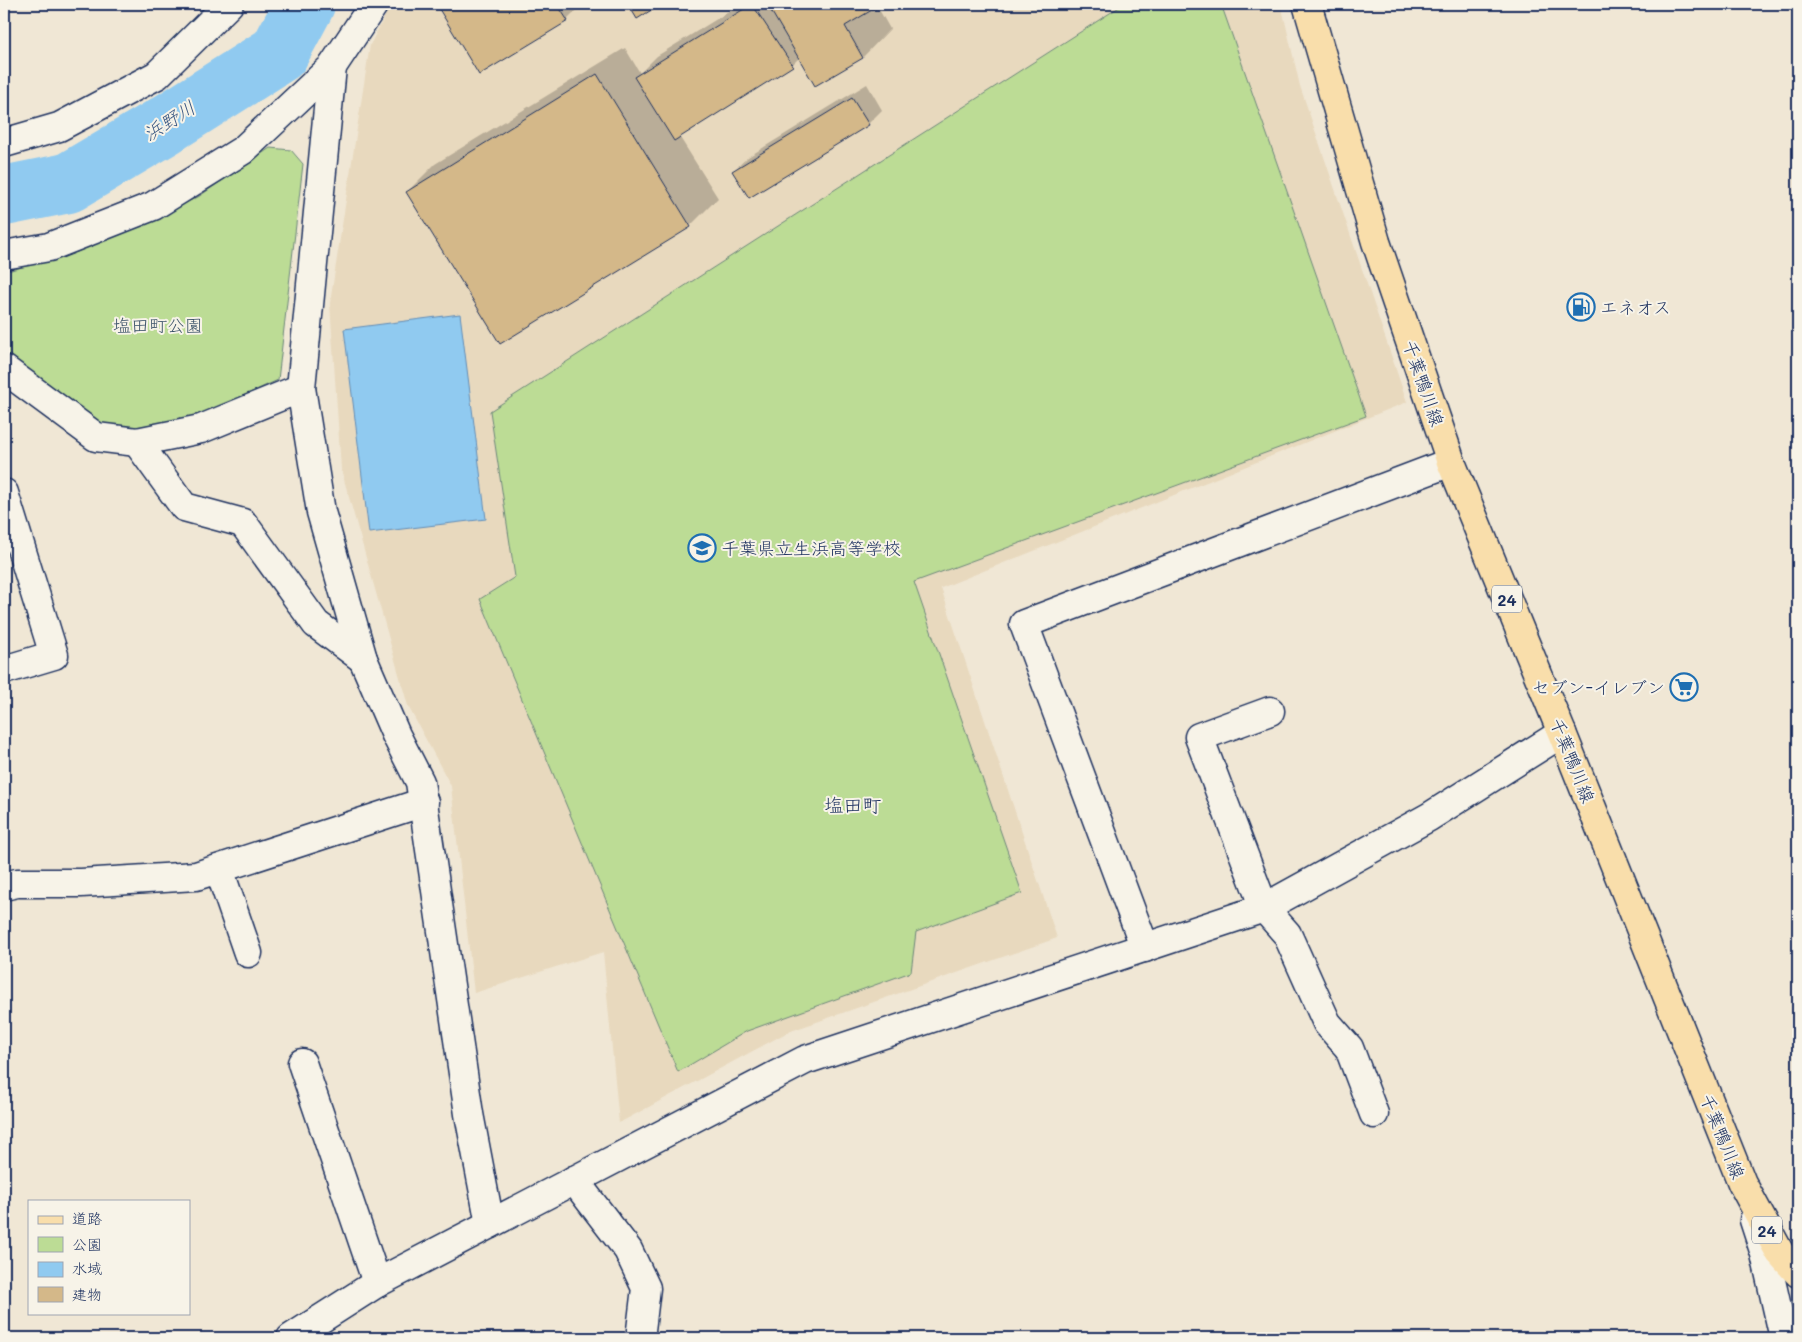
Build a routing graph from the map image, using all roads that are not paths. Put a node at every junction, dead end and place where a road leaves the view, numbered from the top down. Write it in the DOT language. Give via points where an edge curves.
graph roads {
  1 [pos="229,4"];
  2 [pos="374,4"];
  3 [pos="1308,4"];
  4 [pos="332,67"];
  5 [pos="4,143"];
  6 [pos="4,255"];
  7 [pos="4,369"];
  8 [pos="301,388"];
  9 [pos="137,442"];
  10 [pos="1450,462"];
  11 [pos="5,499"];
  12 [pos="363,659"];
  13 [pos="4,670"];
  14 [pos="1270,710"];
  15 [pos="1562,733"];
  16 [pos="424,802"];
  17 [pos="219,869"];
  18 [pos="4,886"];
  19 [pos="1264,908"];
  20 [pos="1144,948"];
  21 [pos="248,952"];
  22 [pos="302,1063"];
  23 [pos="1374,1114"];
  24 [pos="574,1180"];
  25 [pos="1742,1183"];
  26 [pos="490,1224"];
  27 [pos="1798,1273"];
  28 [pos="377,1284"];
  29 [pos="291,1338"];
  30 [pos="642,1338"];
  31 [pos="1784,1338"];
  1 -- 5 [label="street" via="157,75 60,127"];
  2 -- 4 [label="street"];
  3 -- 10 [label="main road, 千葉鴨川線 / 24" via="1376,242"];
  4 -- 6 [label="street" via="243,150 153,206 49,247"];
  4 -- 8 [label="street"];
  7 -- 9 [label="street" via="96,437"];
  8 -- 9 [label="street" via="201,429"];
  8 -- 12 [label="street" via="321,512"];
  9 -- 12 [label="street" via="184,507 243,523 316,624"];
  10 -- 15 [label="main road, 千葉鴨川線 / 24"];
  10 -- 20 [label="street" via="1024,624"];
  11 -- 13 [label="street" via="54,655"];
  12 -- 16 [label="street" via="420,782"];
  14 -- 19 [label="street" via="1199,737"];
  15 -- 19 [label="street" via="1429,817"];
  15 -- 25 [label="main road, 千葉鴨川線 / 24"];
  16 -- 17 [label="street"];
  16 -- 26 [label="street" via="469,1114"];
  17 -- 18 [label="street" via="196,876"];
  17 -- 21 [label="street"];
  19 -- 20 [label="street"];
  19 -- 23 [label="street" via="1287,934 1328,1023 1349,1048"];
  20 -- 24 [label="street" via="805,1060"];
  22 -- 28 [label="street"];
  24 -- 26 [label="street"];
  24 -- 30 [label="street" via="628,1250 646,1288"];
  25 -- 27 [label="main road, 千葉鴨川線 / 24" via="1780,1253"];
  25 -- 31 [label="street" via="1766,1254"];
  26 -- 28 [label="street"];
  28 -- 29 [label="street"];
}
